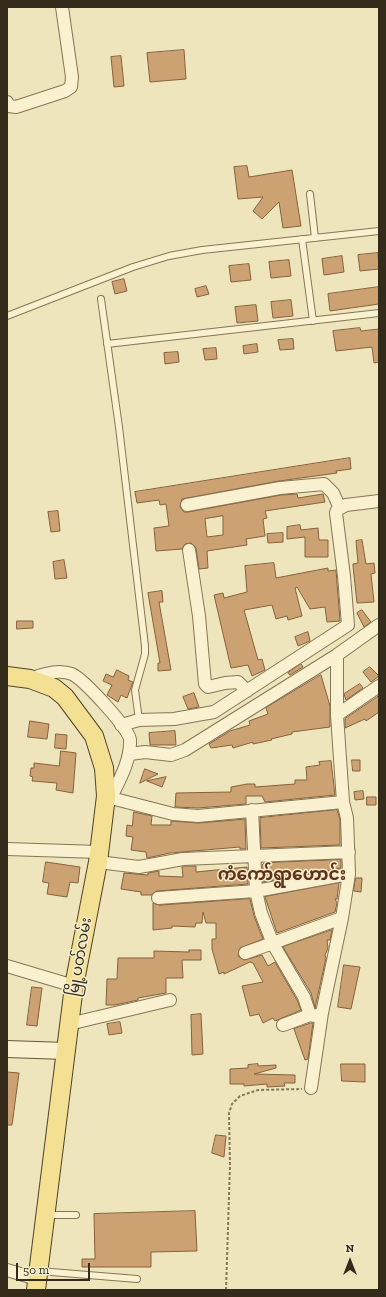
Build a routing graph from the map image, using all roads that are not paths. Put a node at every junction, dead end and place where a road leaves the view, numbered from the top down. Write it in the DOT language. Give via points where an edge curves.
graph roads {
  1 [pos="62,7"];
  2 [pos="7,102"];
  3 [pos="310,194"];
  4 [pos="379,231"];
  5 [pos="315,238"];
  6 [pos="302,239"];
  7 [pos="101,299"];
  8 [pos="379,313"];
  9 [pos="7,316"];
  10 [pos="313,321"];
  11 [pos="107,344"];
  12 [pos="379,501"];
  13 [pos="187,505"];
  14 [pos="340,508"];
  15 [pos="189,550"];
  16 [pos="379,625"];
  17 [pos="337,655"];
  18 [pos="7,676"];
  19 [pos="30,679"];
  20 [pos="379,686"];
  21 [pos="247,691"];
  22 [pos="337,715"];
  23 [pos="139,720"];
  24 [pos="121,725"];
  25 [pos="130,754"];
  26 [pos="111,798"];
  27 [pos="343,802"];
  28 [pos="252,810"];
  29 [pos="103,815"];
  30 [pos="7,849"];
  31 [pos="349,852"];
  32 [pos="255,856"];
  33 [pos="98,857"];
  34 [pos="349,874"];
  35 [pos="256,891"];
  36 [pos="158,898"];
  37 [pos="342,918"];
  38 [pos="273,944"];
  39 [pos="244,953"];
  40 [pos="7,966"];
  41 [pos="74,986"];
  42 [pos="170,1000"];
  43 [pos="322,1014"];
  44 [pos="310,1015"];
  45 [pos="69,1024"];
  46 [pos="284,1025"];
  47 [pos="7,1049"];
  48 [pos="66,1051"];
  49 [pos="311,1088"];
  50 [pos="46,1214"];
  51 [pos="76,1215"];
  52 [pos="7,1270"];
  53 [pos="137,1279"];
  54 [pos="37,1280"];
  1 -- 2 [label="street" via="72,77 71,87 16,107 9,106"];
  3 -- 5 [label="lane"];
  4 -- 5 [label="lane"];
  5 -- 6 [label="lane"];
  6 -- 9 [label="lane" via="169,256 133,267"];
  6 -- 10 [label="lane"];
  7 -- 11 [label="lane"];
  8 -- 10 [label="lane"];
  10 -- 11 [label="lane"];
  11 -- 23 [label="lane" via="145,646 135,690"];
  12 -- 14 [label="street"];
  13 -- 14 [label="street" via="280,488 324,484"];
  14 -- 21 [label="street" via="336,517 348,625"];
  15 -- 21 [label="street" via="199,616 204,684 208,687 238,682"];
  16 -- 17 [label="street"];
  17 -- 22 [label="street"];
  17 -- 25 [label="street" via="185,750 171,755 145,752"];
  18 -- 19 [label="main road, မြို့ပတ်လမ်း"];
  19 -- 24 [label="street" via="43,673 71,674 97,694"];
  19 -- 29 [label="main road, မြို့ပတ်လမ်း" via="54,688 65,697 94,736 104,768 106,796"];
  20 -- 22 [label="street"];
  21 -- 23 [label="street" via="214,712 174,719"];
  22 -- 27 [label="street"];
  23 -- 24 [label="street"];
  24 -- 25 [label="street" via="130,738"];
  25 -- 26 [label="street"];
  26 -- 28 [label="street" via="173,814 198,816"];
  26 -- 29 [label="street"];
  27 -- 28 [label="street"];
  27 -- 31 [label="street" via="347,818"];
  28 -- 32 [label="street"];
  29 -- 33 [label="main road, မြို့ပတ်လမ်း"];
  30 -- 33 [label="street"];
  31 -- 32 [label="street"];
  31 -- 34 [label="street"];
  32 -- 33 [label="street" via="183,859 139,867"];
  32 -- 35 [label="street"];
  33 -- 41 [label="main road, မြို့ပတ်လမ်း"];
  34 -- 35 [label="street"];
  34 -- 37 [label="street"];
  35 -- 36 [label="street"];
  35 -- 38 [label="street"];
  37 -- 38 [label="street"];
  37 -- 43 [label="street"];
  38 -- 39 [label="street"];
  38 -- 44 [label="street" via="304,997"];
  40 -- 41 [label="street"];
  41 -- 45 [label="main road, မြို့ပတ်လမ်း"];
  42 -- 45 [label="street"];
  43 -- 44 [label="street"];
  43 -- 49 [label="street"];
  44 -- 46 [label="street"];
  45 -- 48 [label="main road, မြို့ပတ်လမ်း"];
  47 -- 48 [label="main road"];
  48 -- 50 [label="main road, မြို့ပတ်လမ်း"];
  50 -- 51 [label="lane"];
  50 -- 54 [label="main road, မြို့ပတ်လမ်း"];
  52 -- 54 [label="street"];
  53 -- 54 [label="lane"];
}
